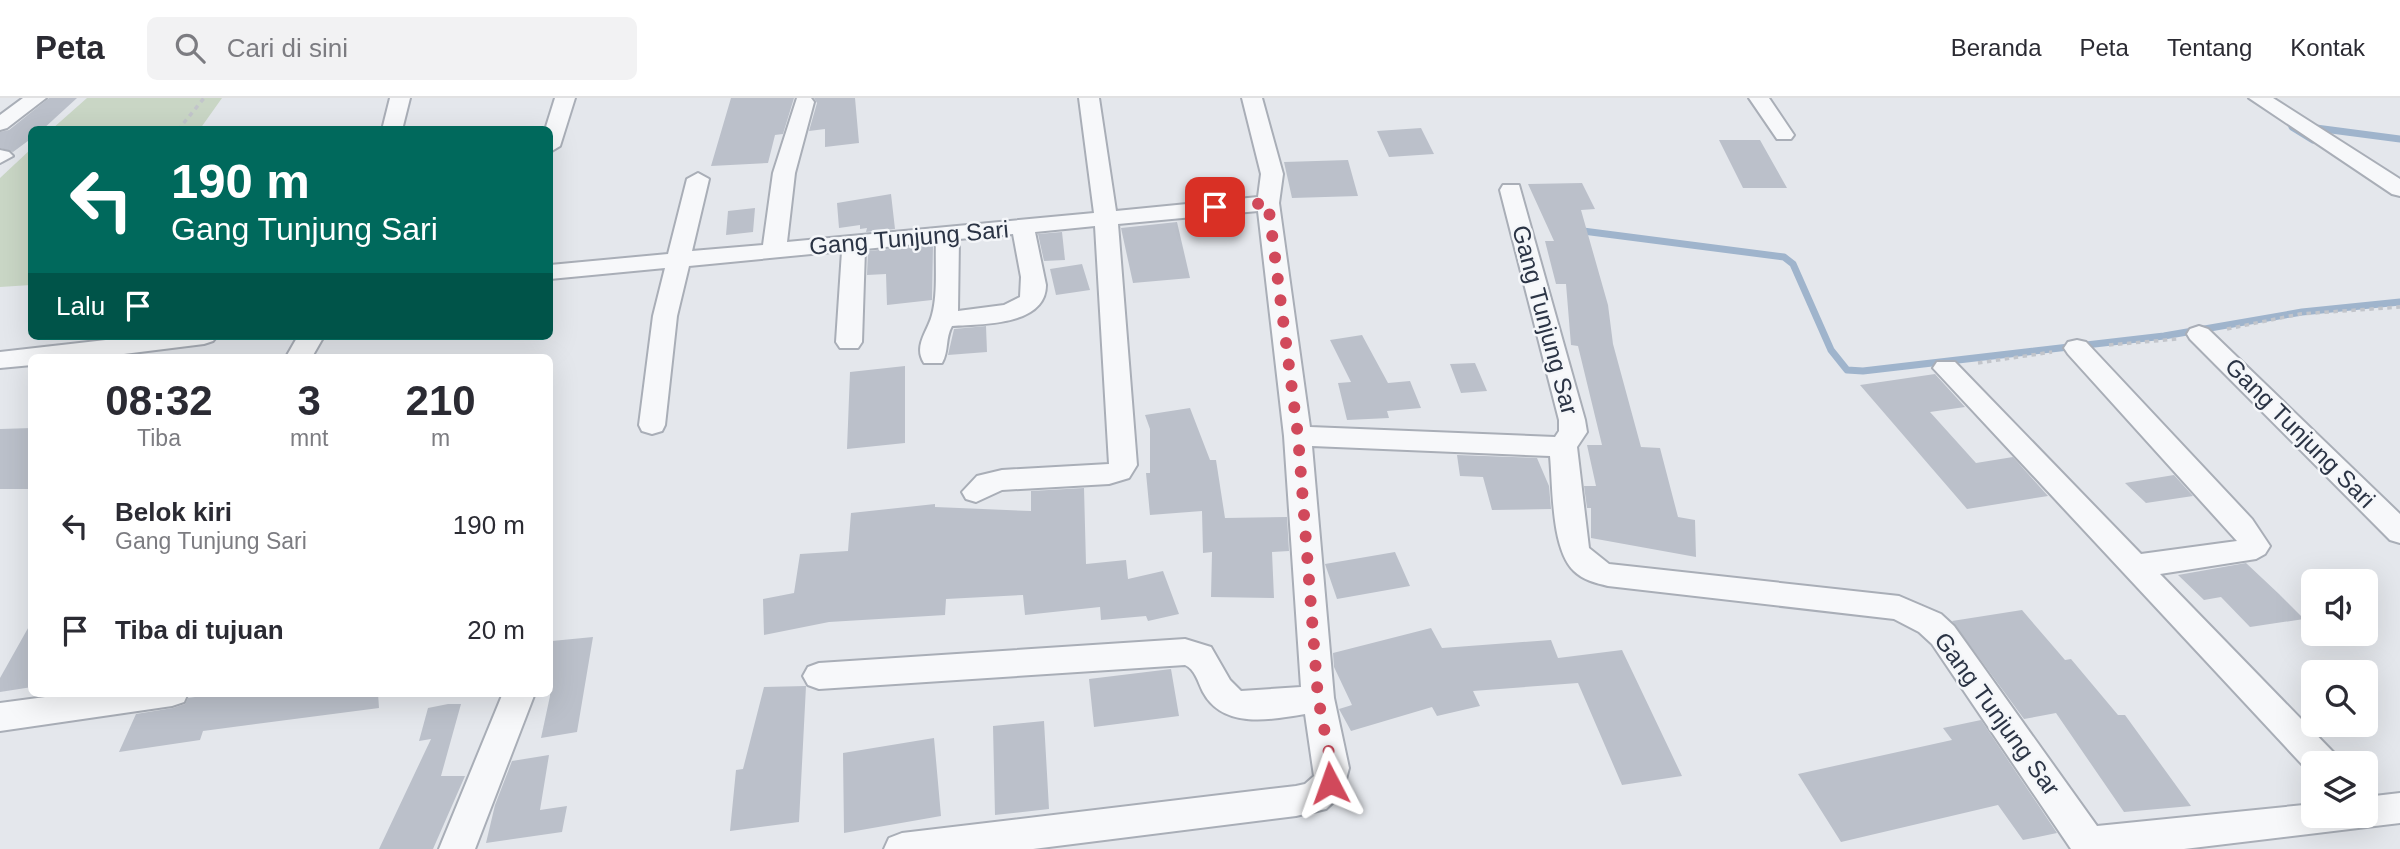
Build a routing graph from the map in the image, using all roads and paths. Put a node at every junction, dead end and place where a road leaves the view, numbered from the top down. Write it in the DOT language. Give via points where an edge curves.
graph roads {
  1 [pos="36,98"];
  2 [pos="204,98"];
  3 [pos="400,98"];
  4 [pos="565,98"];
  5 [pos="1089,98"];
  6 [pos="1252,98"];
  7 [pos="1759,98"];
  8 [pos="2259,98"];
  9 [pos="804,102"];
  10 [pos="0,124"];
  11 [pos="181,126"];
  12 [pos="393,126"];
  13 [pos="1784,135"];
  14 [pos="553,136"];
  15 [pos="698,178"];
  16 [pos="2400,189"];
  17 [pos="1511,190"];
  18 [pos="1268,203"];
  19 [pos="1106,218"];
  20 [pos="1023,227"];
  21 [pos="948,236"];
  22 [pos="854,244"];
  23 [pos="774,251"];
  24 [pos="676,258"];
  25 [pos="553,272"];
  26 [pos="944,319"];
  27 [pos="2199,334"];
  28 [pos="172,340"];
  29 [pos="849,342"];
  30 [pos="2077,348"];
  31 [pos="58,354"];
  32 [pos="933,357"];
  33 [pos="28,358"];
  34 [pos="0,360"];
  35 [pos="1946,368"];
  36 [pos="652,425"];
  37 [pos="1298,436"];
  38 [pos="1563,447"];
  39 [pos="975,492"];
  40 [pos="2400,532"];
  41 [pos="2133,566"];
  42 [pos="819,676"];
  43 [pos="143,697"];
  44 [pos="517,697"];
  45 [pos="1318,698"];
  46 [pos="0,717"];
  47 [pos="2310,751"];
  48 [pos="2301,820"];
  49 [pos="2090,846"];
  50 [pos="457,849"];
  51 [pos="902,849"];
  1 -- 10 [label="street"];
  2 -- 11 [label="path"];
  3 -- 12 [label="street"];
  4 -- 14 [label="street"];
  5 -- 19 [label="street"];
  6 -- 18 [label="street" via="1272,174"];
  7 -- 13 [label="street"];
  8 -- 16 [label="street"];
  9 -- 23 [label="street" via="784,173"];
  15 -- 24 [label="street"];
  17 -- 38 [label="street, Gang Tunjung Sar" via="1572,421 1573,432"];
  18 -- 19 [label="street, Gang Tunjung Sari"];
  18 -- 37 [label="street"];
  19 -- 20 [label="street, Gang Tunjung Sari"];
  19 -- 39 [label="street" via="1123,465 1108,474 1002,480"];
  20 -- 21 [label="street, Gang Tunjung Sari"];
  20 -- 26 [label="street" via="1034,293 1029,304 1014,312"];
  21 -- 22 [label="street, Gang Tunjung Sari"];
  21 -- 26 [label="street"];
  22 -- 23 [label="street, Gang Tunjung Sari"];
  22 -- 29 [label="street"];
  23 -- 24 [label="street, Gang Tunjung Sari"];
  24 -- 25 [label="street, Gang Tunjung Sari"];
  24 -- 36 [label="street" via="664,316"];
  26 -- 32 [label="street" via="935,333"];
  27 -- 40 [label="street, Gang Tunjung Sari"];
  28 -- 31 [label="street"];
  30 -- 41 [label="street" via="2242,526 2255,546"];
  33 -- 34 [label="street"];
  35 -- 41 [label="street"];
  37 -- 38 [label="street, Gang Tunjung Sar"];
  37 -- 45 [label="street"];
  38 -- 49 [label="street, Gang Tunjung Sar" via="1574,548 1592,570 1899,608 1930,623 1943,635"];
  41 -- 47 [label="street"];
  42 -- 45 [label="street" via="1185,652 1200,656 1226,699 1235,705"];
  43 -- 46 [label="street"];
  44 -- 50 [label="street"];
  45 -- 51 [label="street" via="1332,768 1330,783 1314,798"];
  48 -- 49 [label="street, Gang Tunjung Sar"];
}
